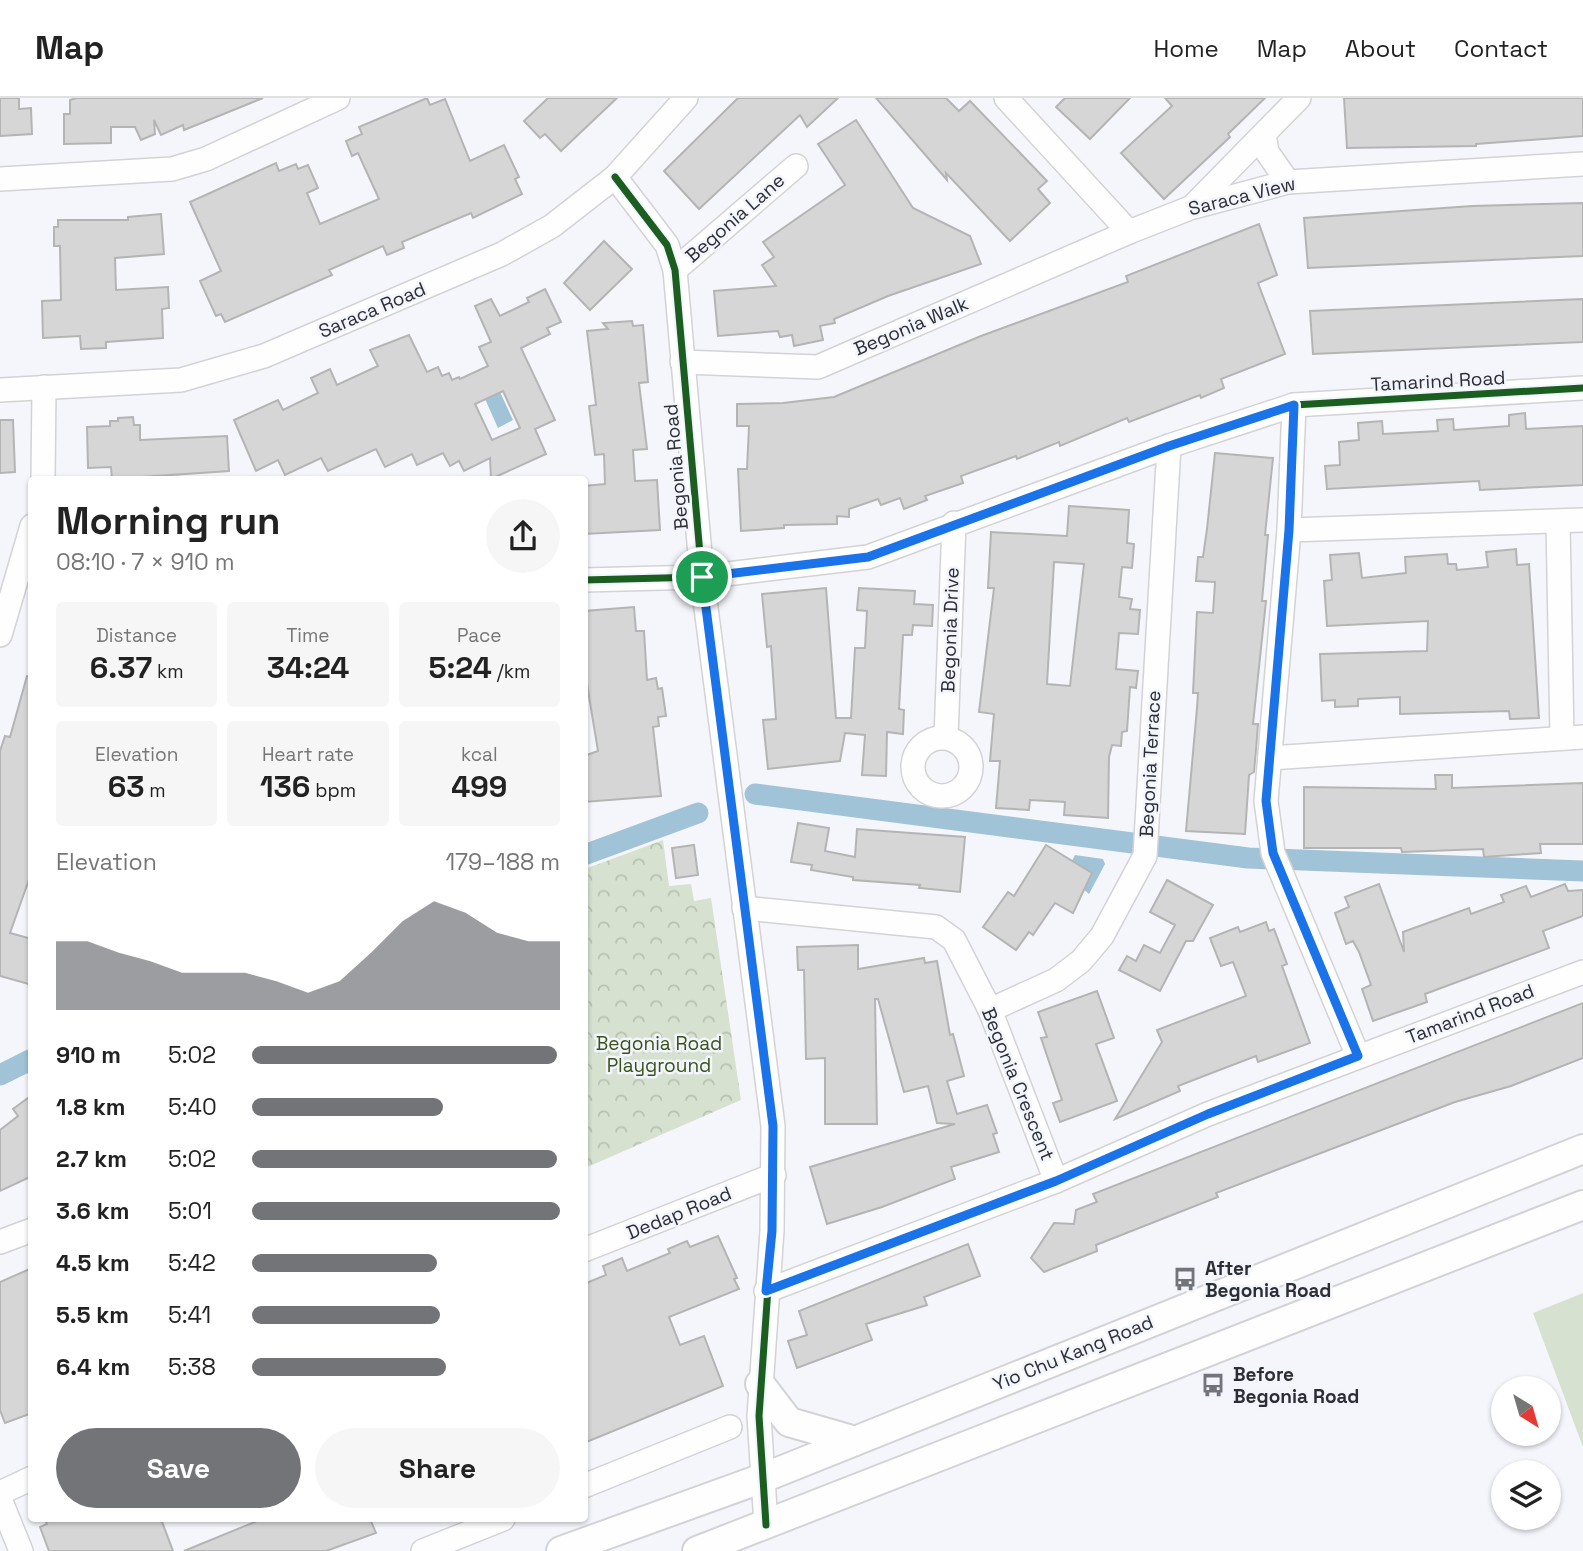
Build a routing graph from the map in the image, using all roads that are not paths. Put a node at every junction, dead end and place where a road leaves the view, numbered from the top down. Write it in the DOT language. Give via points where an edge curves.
graph roads {
  1 [pos="338,98"];
  2 [pos="686,98"];
  3 [pos="1006,98"];
  4 [pos="1299,98"];
  5 [pos="1264,135"];
  6 [pos="1583,164"];
  7 [pos="796,166"];
  8 [pos="615,177"];
  9 [pos="0,179"];
  10 [pos="1288,182"];
  11 [pos="1190,208"];
  12 [pos="1129,232"];
  13 [pos="675,270"];
  14 [pos="682,362"];
  15 [pos="44,387"];
  16 [pos="1583,388"];
  17 [pos="0,390"];
  18 [pos="1294,405"];
  19 [pos="1169,446"];
  20 [pos="43,476"];
  21 [pos="1583,520"];
  22 [pos="1558,522"];
  23 [pos="954,523"];
  24 [pos="1289,530"];
  25 [pos="28,540"];
  26 [pos="702,577"];
  27 [pos="588,580"];
  28 [pos="0,635"];
  29 [pos="946,737"];
  30 [pos="1572,737"];
  31 [pos="1270,758"];
  32 [pos="744,908"];
  33 [pos="1583,972"];
  34 [pos="990,1010"];
  35 [pos="1358,1056"];
  36 [pos="1583,1149"];
  37 [pos="774,1175"];
  38 [pos="1056,1181"];
  39 [pos="1583,1205"];
  40 [pos="28,1232"];
  41 [pos="0,1242"];
  42 [pos="588,1248"];
  43 [pos="766,1291"];
  44 [pos="760,1384"];
  45 [pos="730,1427"];
  46 [pos="855,1441"];
  47 [pos="762,1478"];
  48 [pos="28,1480"];
  49 [pos="588,1484"];
  50 [pos="0,1493"];
  51 [pos="0,1499"];
  52 [pos="496,1522"];
  53 [pos="766,1525"];
  54 [pos="21,1551"];
  55 [pos="423,1551"];
  56 [pos="561,1551"];
  57 [pos="697,1551"];
  1 -- 9 [label="street" via="206,159 172,169"];
  2 -- 8 [label="street, Saraca Road"];
  3 -- 12 [label="street"];
  4 -- 5 [label="street"];
  5 -- 10 [label="street" via="1271,160"];
  5 -- 11 [label="street"];
  6 -- 10 [label="street, Saraca View"];
  7 -- 13 [label="street, Begonia Lane"];
  8 -- 13 [label="street, Begonia Road" via="667,245"];
  8 -- 15 [label="street, Saraca Road" via="552,226 502,254 264,356 181,380"];
  10 -- 11 [label="street, Saraca View"];
  11 -- 12 [label="street, Saraca View"];
  12 -- 14 [label="street, Begonia Walk" via="818,366"];
  13 -- 14 [label="street, Begonia Road"];
  14 -- 26 [label="street, Begonia Road"];
  15 -- 17 [label="street, Saraca Road"];
  15 -- 20 [label="street"];
  16 -- 18 [label="street, Tamarind Road"];
  18 -- 19 [label="street"];
  18 -- 24 [label="street"];
  19 -- 23 [label="street"];
  19 -- 34 [label="street, Begonia Terrace" via="1146,847 1102,936 1081,961 1056,980"];
  21 -- 22 [label="street"];
  22 -- 24 [label="street"];
  22 -- 30 [label="street"];
  23 -- 26 [label="street" via="868,557"];
  23 -- 29 [label="street, Begonia Drive"];
  24 -- 31 [label="street"];
  25 -- 28 [label="street"];
  26 -- 27 [label="street"];
  26 -- 32 [label="street, Begonia Road"];
  30 -- 31 [label="street"];
  31 -- 35 [label="street" via="1266,801 1277,863"];
  32 -- 34 [label="street, Begonia Crescent" via="936,927 954,940"];
  32 -- 37 [label="street, Begonia Road" via="773,1126"];
  33 -- 35 [label="street, Tamarind Road"];
  34 -- 38 [label="street, Begonia Crescent"];
  35 -- 38 [label="street, Tamarind Road" via="1208,1114"];
  36 -- 46 [label="main road, Yio Chu Kang Road"];
  37 -- 42 [label="street, Dedap Road"];
  37 -- 43 [label="street, Begonia Road"];
  38 -- 43 [label="street, Begonia Crescent"];
  39 -- 53 [label="main road"];
  40 -- 41 [label="street"];
  43 -- 44 [label="street, Begonia Road"];
  44 -- 46 [label="main road" via="789,1422"];
  44 -- 47 [label="street, Begonia Road"];
  45 -- 49 [label="street"];
  46 -- 47 [label="main road, Yio Chu Kang Road"];
  47 -- 53 [label="street, Begonia Road"];
  47 -- 56 [label="main road, Yio Chu Kang Road"];
  48 -- 50 [label="street"];
  51 -- 54 [label="street"];
  52 -- 55 [label="street"];
  53 -- 57 [label="main road"];
}
